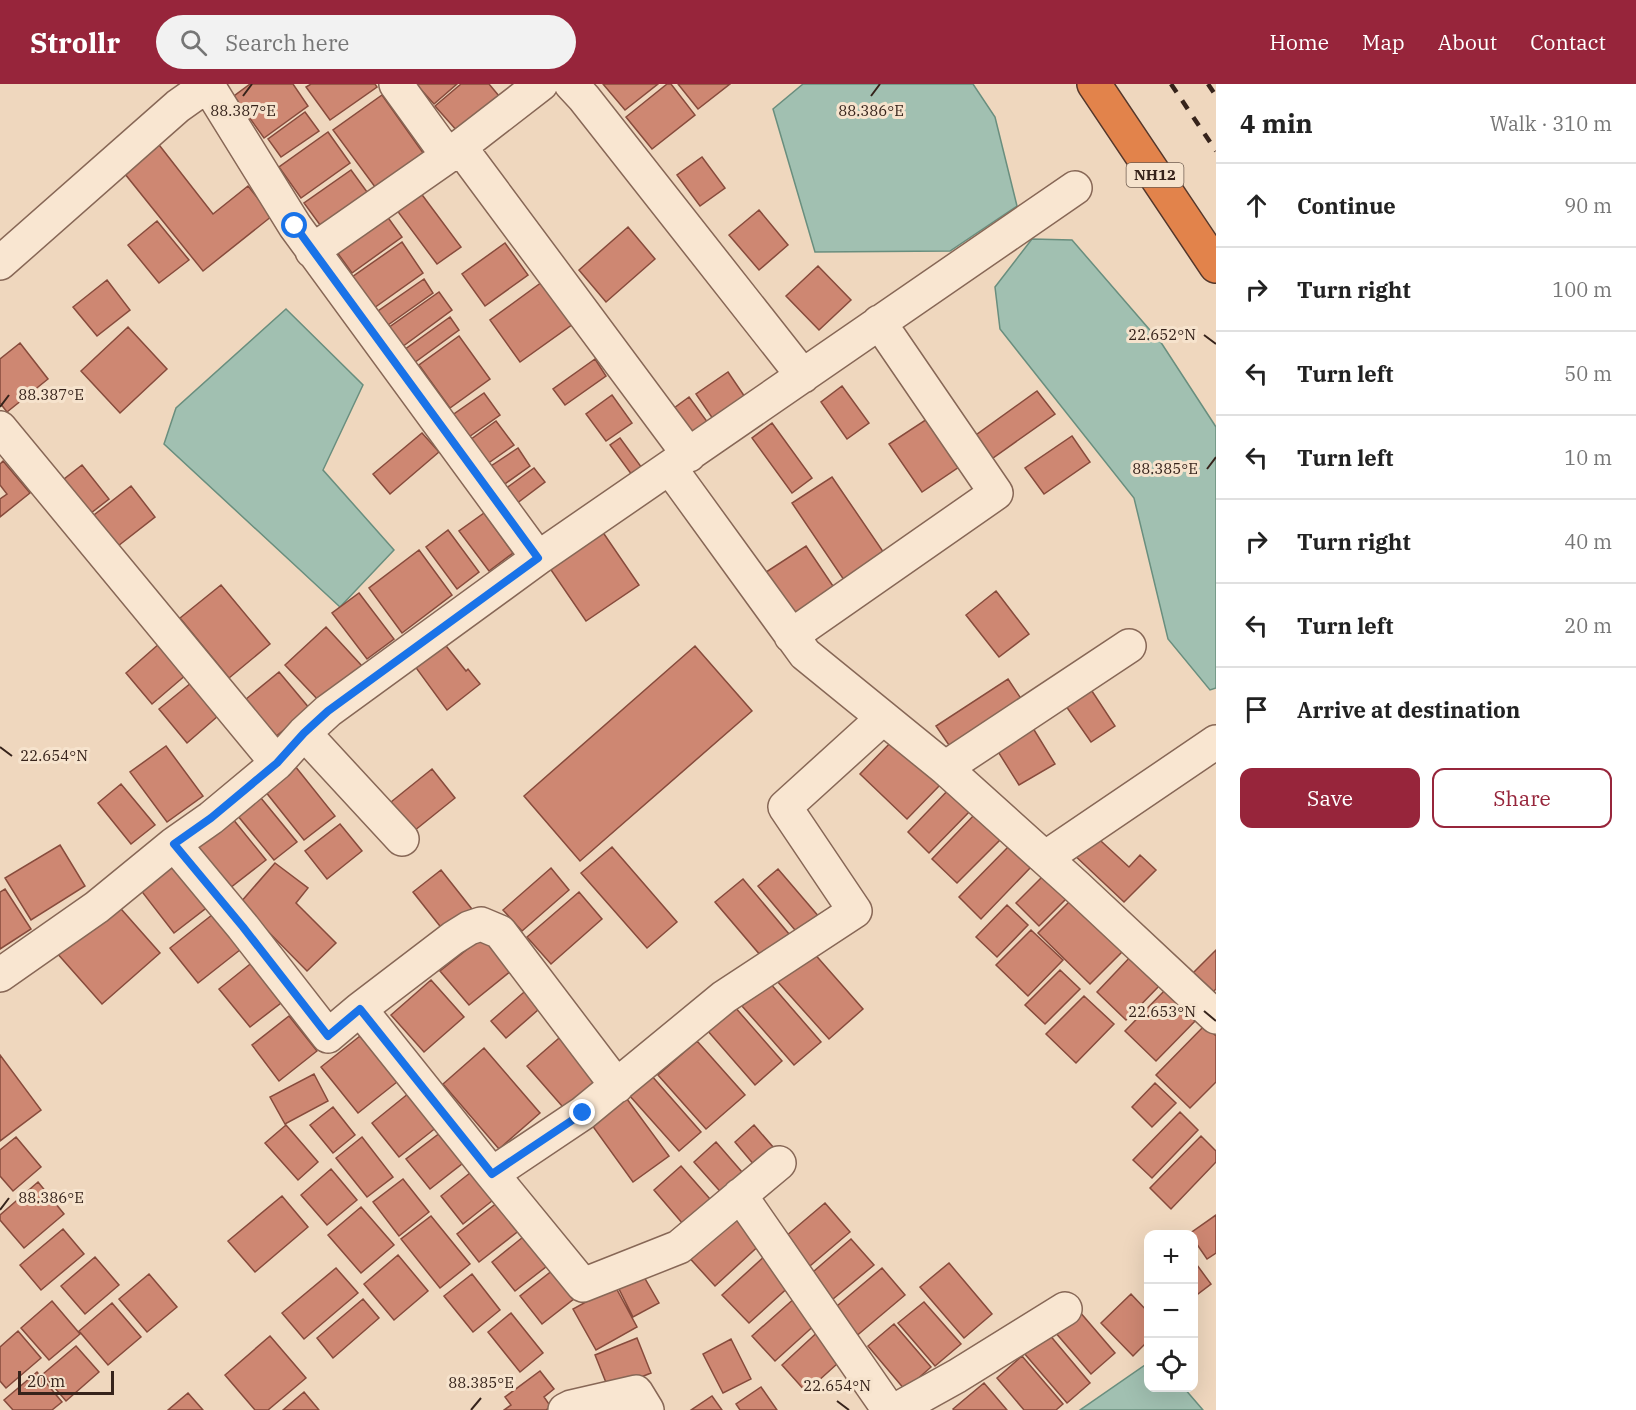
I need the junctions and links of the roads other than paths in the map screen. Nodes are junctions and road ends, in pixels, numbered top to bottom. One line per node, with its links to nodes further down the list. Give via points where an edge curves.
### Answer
1 (208, 84): 8 (street); 9 (street)
2 (396, 84): 6 (street)
3 (541, 84): 6 (street)
4 (571, 84): 12 (street)
5 (1094, 84): 10 (highway, NH12)
6 (454, 151): 8 (street); 14 (street)
7 (1075, 188): 11 (street)
8 (312, 251): 15 (street)
9 (0, 263)
10 (1216, 267)
11 (879, 322): 12 (street); 16 (street, via 996,493)
12 (802, 376): 14 (street)
13 (0, 428): 21 (street)
14 (680, 461): 15 (street); 16 (street)
15 (538, 558): 19 (street, via 328,711)
16 (790, 636): 18 (street, via 805,654)
17 (1129, 646): 22 (street)
18 (883, 718): 22 (street); 29 (street, via 785,807 855,911 724,997)
19 (304, 733): 21 (street); 23 (street)
20 (1216, 742): 25 (street)
21 (277, 763): 24 (street)
22 (945, 768): 25 (street)
23 (402, 839)
24 (174, 844): 26 (street, via 97,907); 27 (street, via 328,1036)
25 (1045, 858): 28 (street)
26 (0, 975)
27 (360, 1009): 29 (street, via 453,938 482,924 500,932); 31 (street)
28 (1216, 1017)
29 (617, 1086): 31 (street)
30 (779, 1163): 32 (street)
31 (492, 1174): 32 (street, via 583,1285 679,1247)
32 (740, 1195): 36 (street)
33 (1065, 1309): 37 (street)
34 (566, 1410): 35 (street, via 636,1392)
35 (648, 1410)
36 (890, 1410)
37 (896, 1410)

